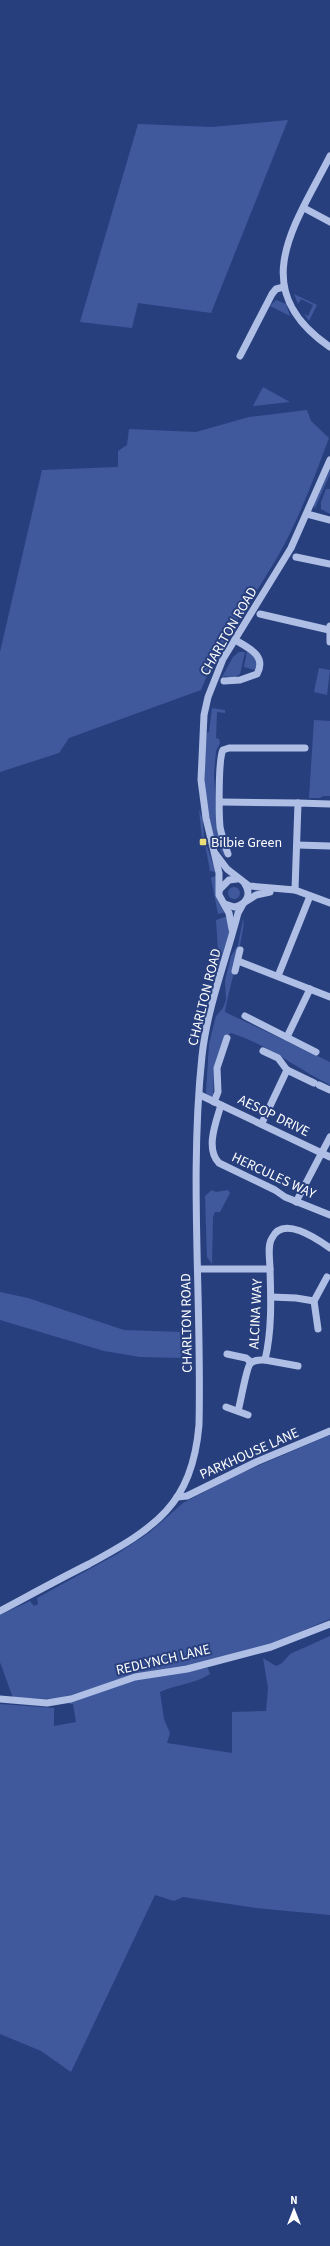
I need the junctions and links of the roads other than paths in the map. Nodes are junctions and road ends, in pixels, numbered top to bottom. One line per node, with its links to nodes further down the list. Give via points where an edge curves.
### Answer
1 (330, 156): 2 (street)
2 (304, 208): 3 (street); 4 (street, via 290,233 285,252 282,272)
3 (330, 222)
4 (284, 287): 5 (street, via 290,305 300,321); 6 (street, via 276,289 272,294)
5 (330, 347)
6 (240, 356)
7 (330, 460): 8 (street, CHARLTON ROAD)
8 (307, 514): 9 (street); 14 (street, CHARLTON ROAD, via 278,571)
9 (330, 520)
10 (296, 557): 11 (street)
11 (330, 564)
12 (260, 614): 13 (street)
13 (330, 628): 15 (street)
14 (235, 640): 16 (street, via 259,657 260,669 257,674 240,680); 23 (street, CHARLTON ROAD, via 214,678 204,715 201,780)
15 (330, 642)
16 (224, 681)
17 (305, 748): 18 (street, via 226,748 220,754)
18 (221, 802): 19 (street); 24 (street, via 220,825)
19 (298, 804): 20 (street); 21 (street)
20 (330, 804)
21 (297, 846): 22 (street); 28 (street)
22 (330, 846)
23 (214, 851): 25 (street, CHARLTON ROAD, via 222,864); 26 (street, CHARLTON ROAD)
24 (228, 854)
25 (241, 881): 26 (street, via 232,879 224,882); 27 (street, via 256,888); 30 (street, CHARLTON ROAD, via 248,890)
26 (220, 890): 32 (street, CHARLTON ROAD, via 221,900)
27 (278, 890): 28 (street); 30 (street, via 256,895)
28 (295, 890): 29 (street)
29 (310, 896): 31 (street); 37 (street)
30 (244, 903): 32 (street, via 234,907); 33 (street, CHARLTON ROAD, via 238,913)
31 (330, 903)
32 (225, 904): 33 (street, CHARLTON ROAD)
33 (233, 935): 47 (street, CHARLTON ROAD, via 210,1016 202,1055)
34 (240, 950): 35 (street)
35 (238, 961): 36 (street); 37 (street)
36 (235, 971)
37 (278, 976): 38 (street)
38 (310, 989): 39 (street); 41 (street)
39 (330, 997)
40 (245, 1016): 41 (street)
41 (288, 1037): 44 (street)
42 (227, 1038): 48 (street, via 217,1068)
43 (264, 1051): 45 (street, via 278,1058)
44 (316, 1052)
45 (287, 1070): 46 (street); 49 (street)
46 (330, 1090)
47 (200, 1095): 48 (street, AESOP DRIVE); 56 (street, CHARLTON ROAD, via 197,1174)
48 (217, 1103): 49 (street, AESOP DRIVE); 53 (street, HERCULES WAY, via 212,1149 219,1164)
49 (262, 1123): 51 (street, AESOP DRIVE)
50 (330, 1136): 51 (street)
51 (322, 1153): 52 (street, AESOP DRIVE); 53 (street)
52 (330, 1157)
53 (296, 1202): 54 (street, HERCULES WAY)
54 (330, 1215)
55 (330, 1248): 57 (street, ALCINA WAY, via 291,1228 278,1230 271,1238)
56 (198, 1269): 57 (street); 70 (street, CHARLTON ROAD, via 198,1439 192,1467)
57 (270, 1269): 59 (street, ALCINA WAY)
58 (327, 1277): 60 (street)
59 (270, 1297): 60 (street); 63 (street, ALCINA WAY, via 270,1335)
60 (314, 1301): 61 (street)
61 (318, 1329)
62 (227, 1354): 64 (street, via 246,1358)
63 (265, 1360): 64 (street, ALCINA WAY); 65 (street, ALCINA WAY)
64 (251, 1362): 67 (street, ALCINA WAY)
65 (298, 1366)
66 (226, 1407): 67 (street)
67 (238, 1411): 68 (street)
68 (248, 1415)
69 (330, 1431): 70 (street, PARKHOUSE LANE, via 256,1462 187,1496)
70 (177, 1497): 71 (street, CHARLTON ROAD, via 153,1524 129,1542)
71 (0, 1611)
72 (330, 1624): 73 (street, REDLYNCH LANE, via 271,1647 188,1669 135,1677 71,1699 42,1703)
73 (0, 1699)

